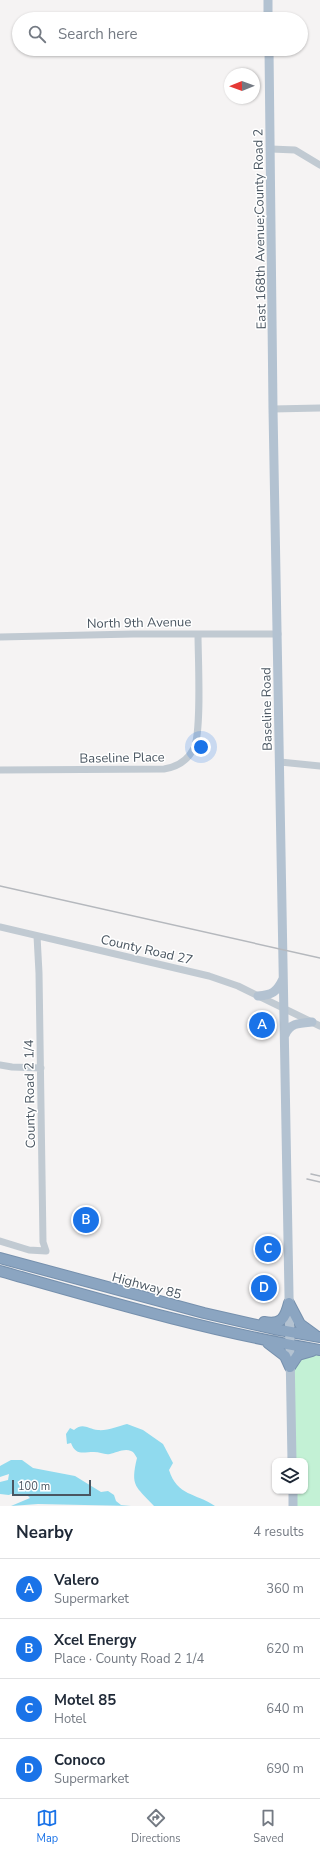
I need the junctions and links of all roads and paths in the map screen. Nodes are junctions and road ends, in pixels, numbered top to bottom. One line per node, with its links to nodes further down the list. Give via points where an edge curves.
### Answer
1 (268, 0): 2 (main road)
2 (268, 12)
3 (269, 56): 4 (main road, East 168th Avenue;County Road 2)
4 (271, 149): 5 (street, via 295,150); 7 (main road, East 168th Avenue;County Road 2)
5 (320, 165)
6 (320, 408): 7 (street)
7 (274, 409): 9 (main road, Baseline Road)
8 (198, 634): 9 (street, North 9th Avenue); 10 (street, North 9th Avenue); 13 (street, Baseline Place, via 197,740 189,756 179,764 164,769)
9 (278, 634): 11 (main road, Baseline Road)
10 (0, 637)
11 (280, 762): 12 (street); 16 (main road, Baseline Road)
12 (320, 766)
13 (0, 770)
14 (0, 927): 15 (street, County Road 27)
15 (37, 936): 17 (street, County Road 27, via 218,978); 22 (street, County Road 2 1/4)
16 (284, 978): 17 (main road, via 276,991 270,995); 18 (main road, Baseline Road)
17 (258, 996): 18 (street, County Road 27)
18 (284, 1008): 19 (street, County Road 27); 20 (main road)
19 (316, 1024): 20 (main road, via 298,1023 288,1028)
20 (285, 1037): 26 (main road)
21 (0, 1065): 22 (street)
22 (41, 1068): 23 (street, County Road 2 1/4, via 43,1242 46,1251 29,1250)
23 (0, 1241)
24 (0, 1258): 27 (highway, Highway 85)
25 (0, 1271): 30 (highway, Highway 85, via 177,1320)
26 (289, 1303): 27 (highway, via 284,1316 276,1324); 28 (main road); 29 (highway, via 300,1324)
27 (244, 1322): 28 (highway, Highway 85)
28 (289, 1332): 29 (highway, Highway 85); 31 (main road)
29 (319, 1337)
30 (265, 1340): 31 (highway, Highway 85); 33 (highway, via 282,1352)
31 (290, 1345): 32 (highway, Highway 85); 33 (main road)
32 (320, 1351): 33 (highway, via 301,1353)
33 (290, 1367): 34 (main road)
34 (292, 1458)
35 (293, 1494): 36 (main road)
36 (293, 1506)

